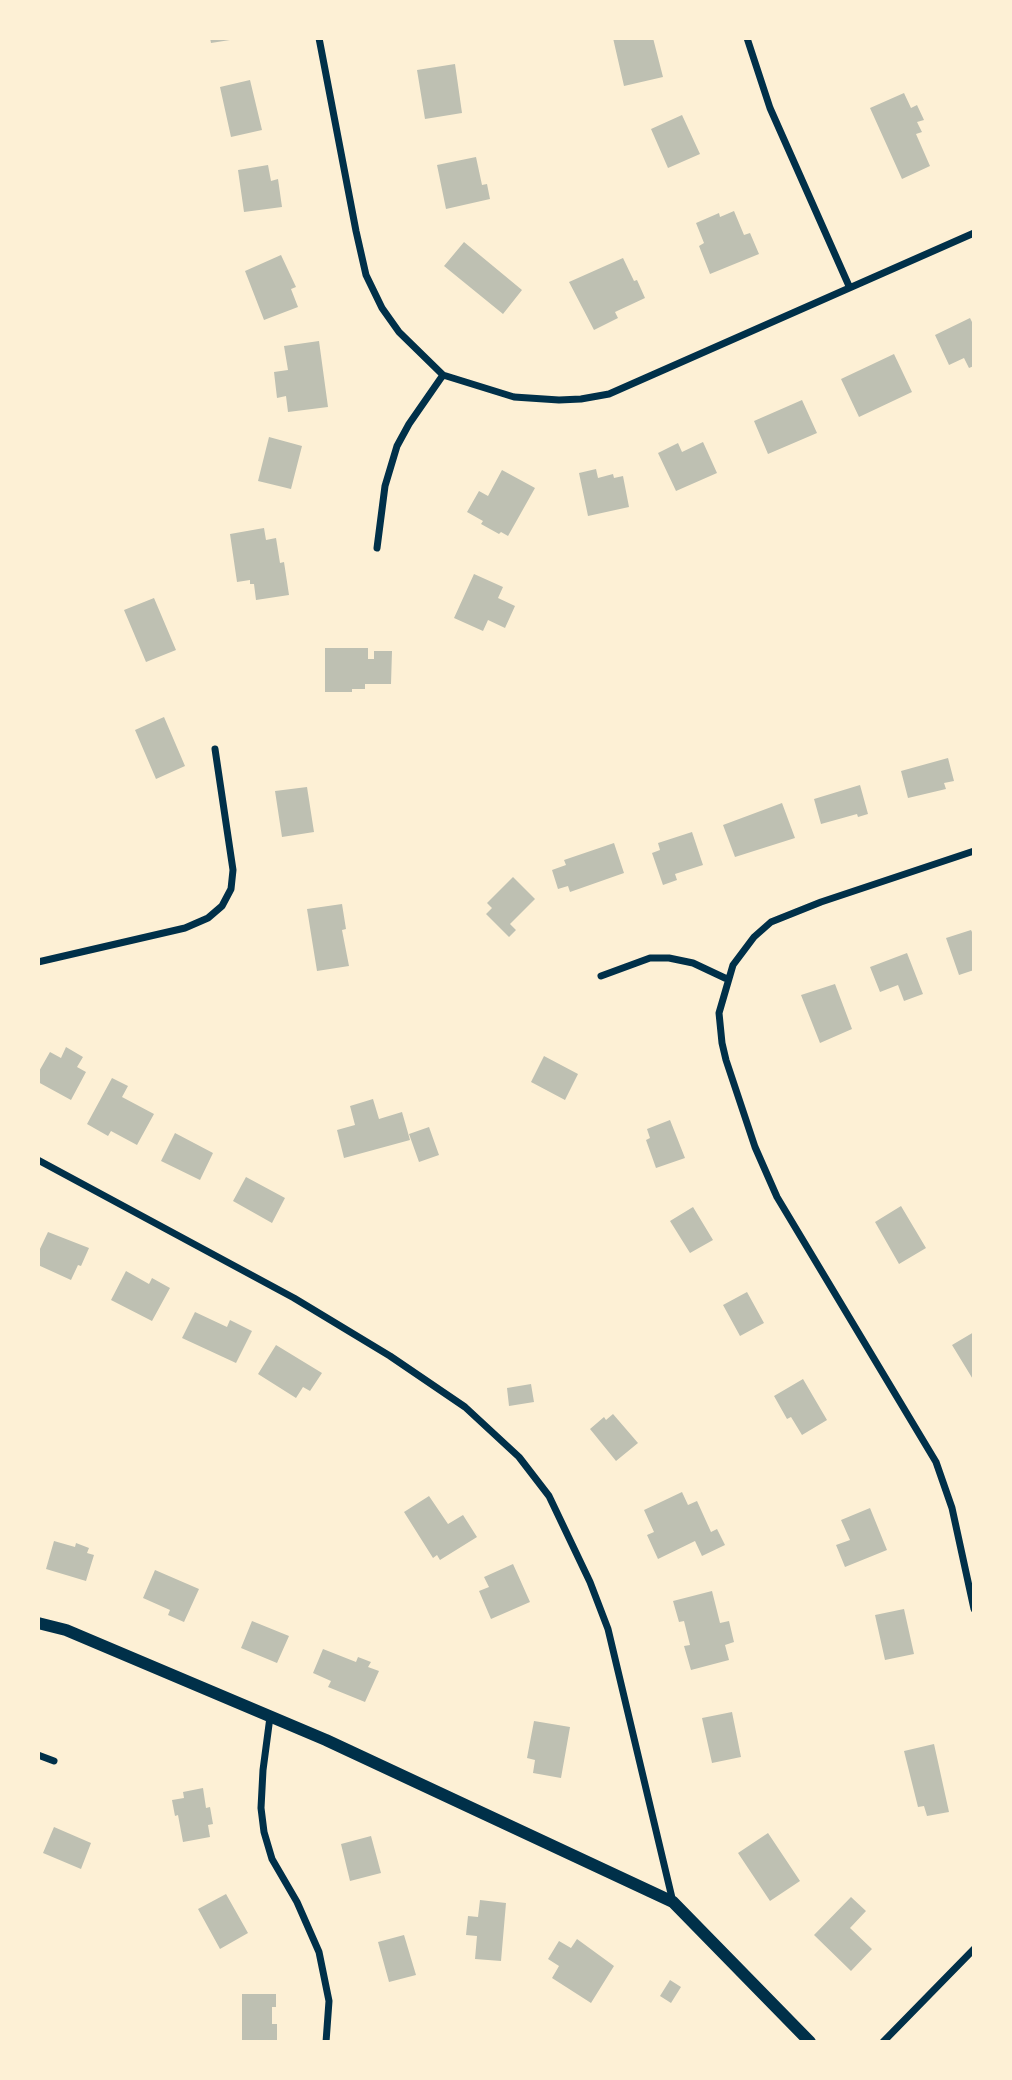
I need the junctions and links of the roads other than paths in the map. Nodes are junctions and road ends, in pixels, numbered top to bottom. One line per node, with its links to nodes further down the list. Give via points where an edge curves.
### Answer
1 (319, 38): 5 (street, via 366,275 399,332)
2 (747, 38): 4 (street, via 770,108)
3 (974, 233): 4 (street)
4 (849, 286): 5 (street, via 608,394 559,400 514,397)
5 (443, 375): 6 (street, via 397,446 381,503)
6 (377, 548)
7 (215, 749): 9 (street, via 233,870 231,889 222,906 185,929)
8 (974, 851): 11 (street, via 771,922 741,953)
9 (38, 961)
10 (601, 976): 11 (street, via 650,958 669,958)
11 (727, 979): 13 (street, via 719,1013 722,1043 755,1147 777,1198 936,1462 952,1508)
12 (38, 1160): 18 (street, via 294,1298 390,1356 465,1407 519,1457 549,1496 608,1629)
13 (974, 1609)
14 (38, 1623): 15 (street, via 66,1630)
15 (270, 1717): 18 (street); 20 (street, via 262,1770 264,1832 272,1858 319,1952 329,2001)
16 (38, 1755): 17 (street)
17 (54, 1760)
18 (673, 1902): 21 (street)
19 (974, 1949): 22 (street)
20 (326, 2042)
21 (810, 2042)
22 (883, 2042)

